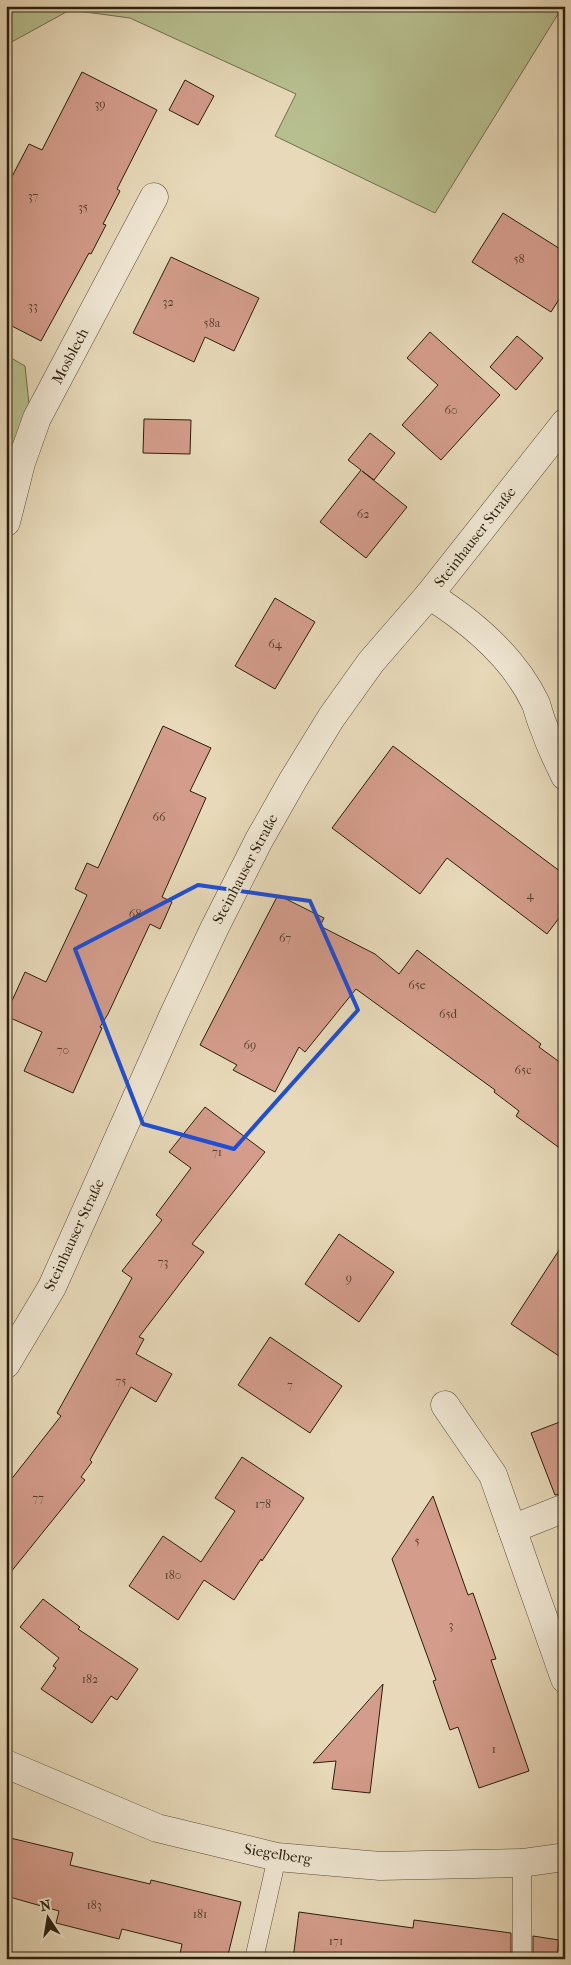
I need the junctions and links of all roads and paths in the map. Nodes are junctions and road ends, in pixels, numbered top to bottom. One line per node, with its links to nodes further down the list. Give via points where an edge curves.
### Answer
1 (154, 197): 3 (street, Mosblech, via 37,418)
2 (565, 423): 4 (street, Steinhauser Straße)
3 (6, 522)
4 (429, 595): 5 (street, via 460,614 494,645 522,680 536,704); 6 (street, Steinhauser Straße, via 371,662 331,718 259,840 214,927 52,1287)
5 (565, 776)
6 (6, 1364)
7 (445, 1405): 9 (street, via 493,1475)
8 (565, 1508): 9 (street)
9 (512, 1529): 10 (street)
10 (565, 1679)
11 (6, 1764): 12 (street, Siegelberg, via 157,1828)
12 (277, 1857): 14 (street, Siegelberg, via 380,1866); 15 (lane)
13 (565, 1857): 14 (street, Siegelberg)
14 (522, 1863): 16 (lane)
15 (254, 1959)
16 (522, 1959)

